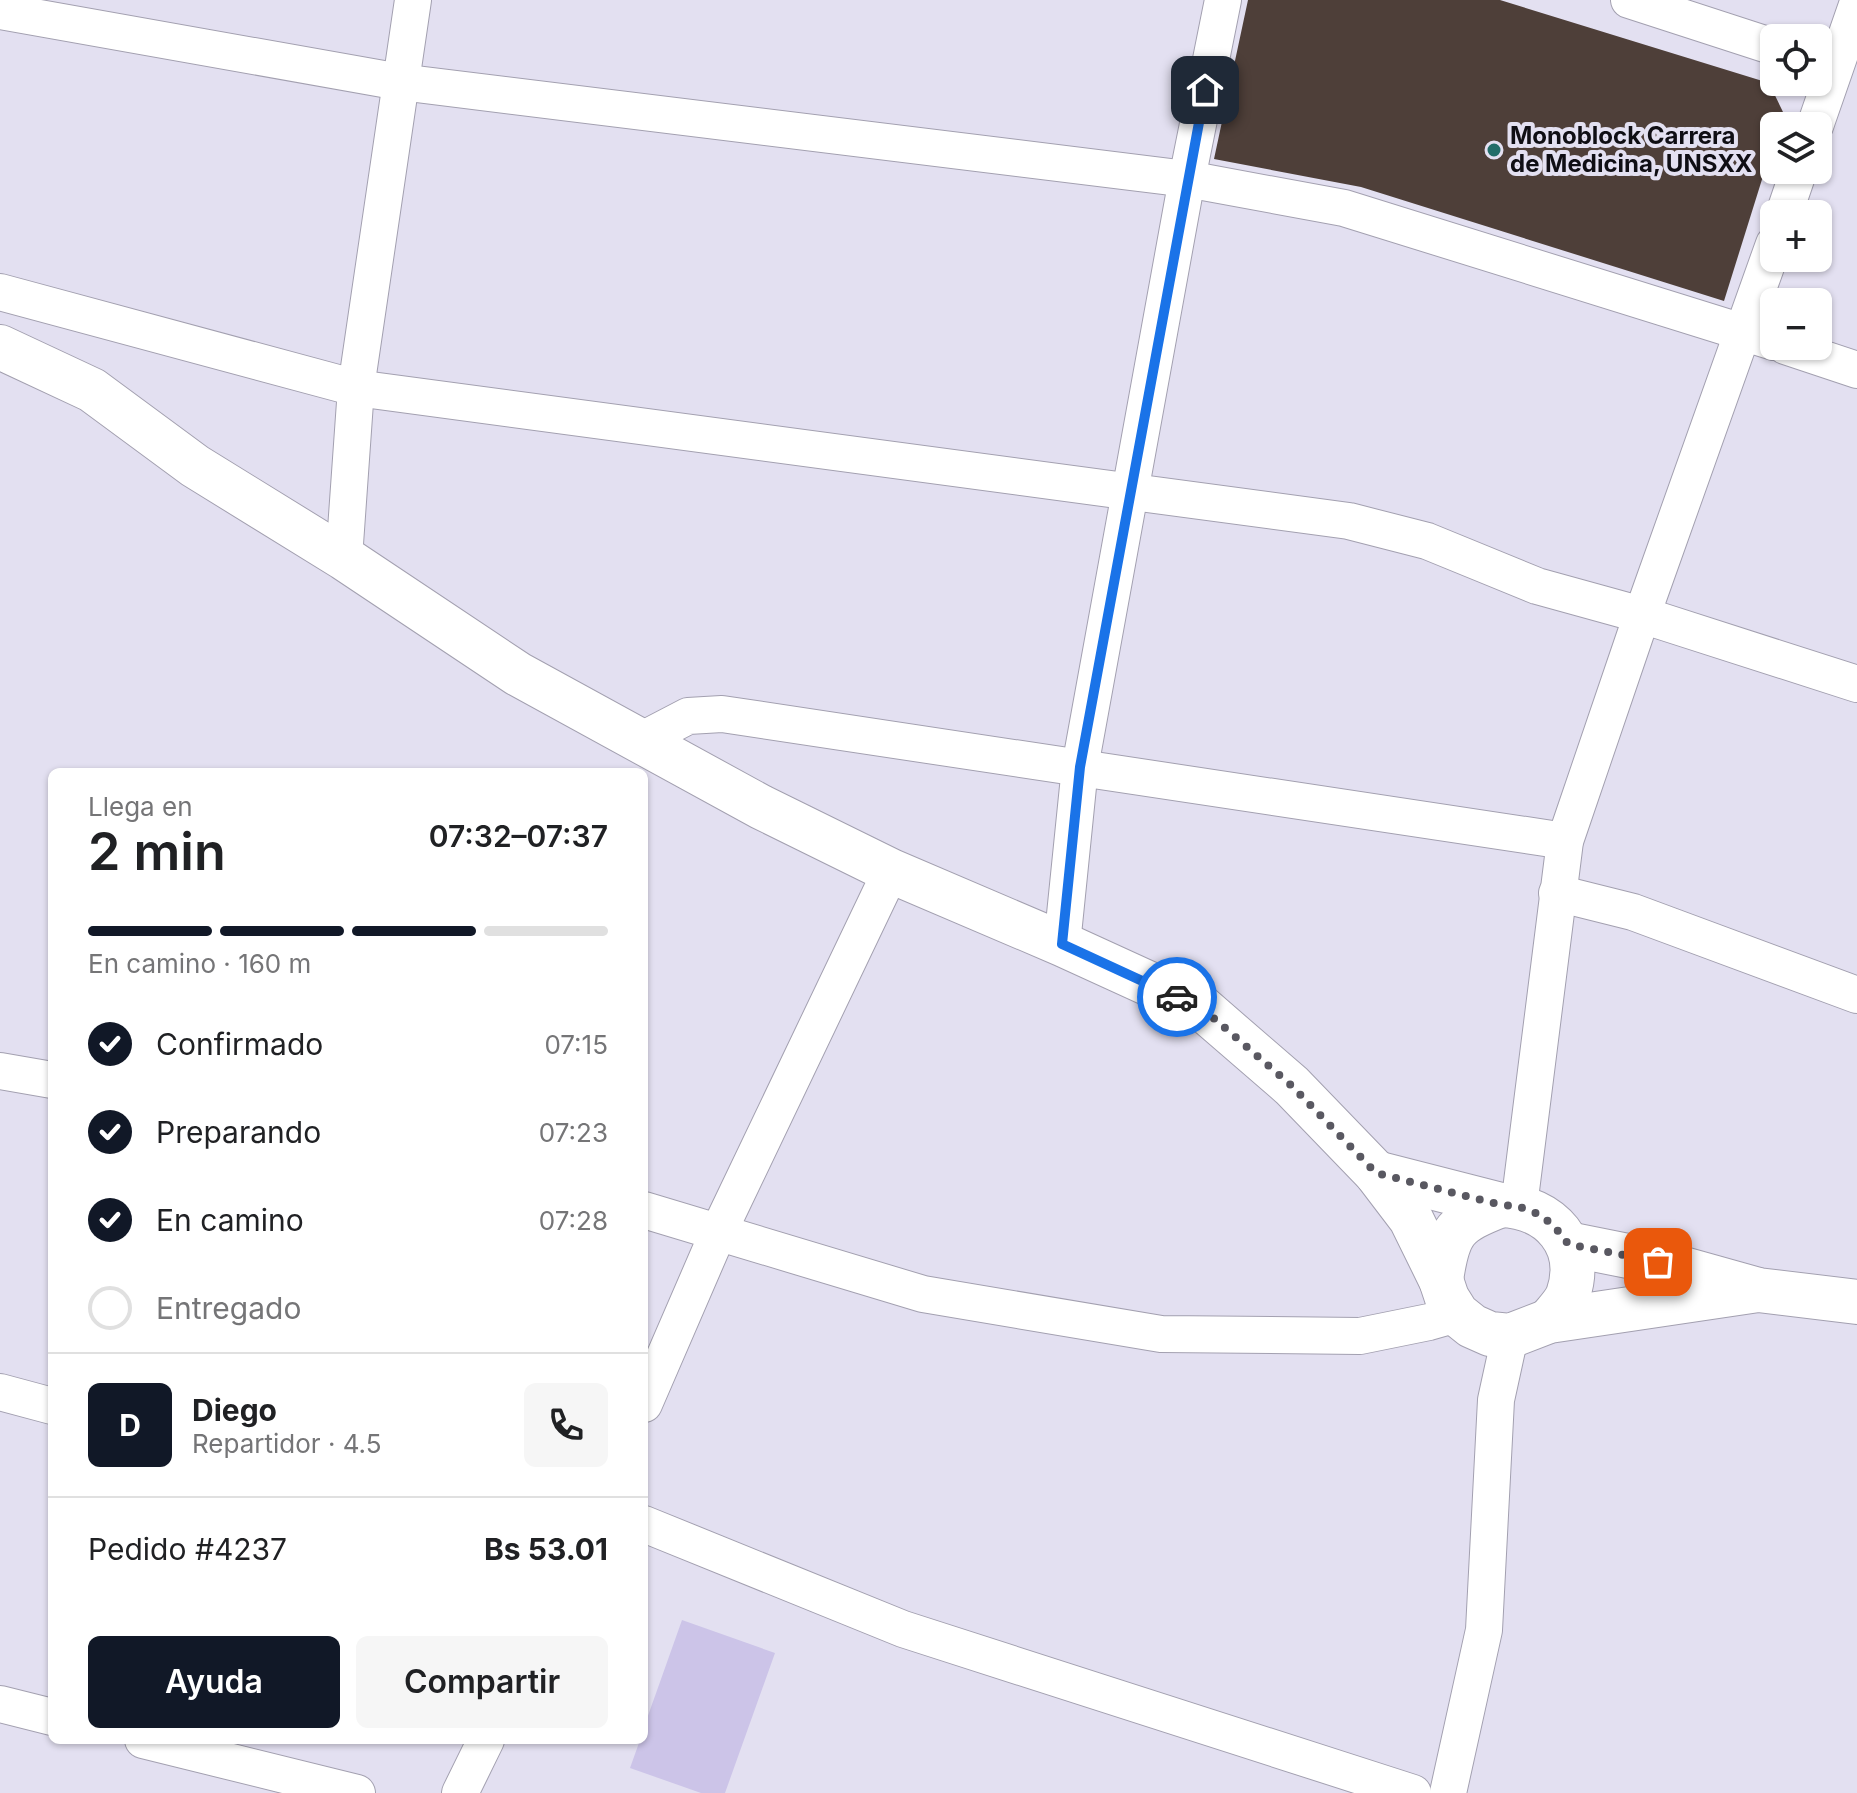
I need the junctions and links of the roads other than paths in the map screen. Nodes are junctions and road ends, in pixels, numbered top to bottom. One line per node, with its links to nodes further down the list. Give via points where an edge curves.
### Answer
1 (413, 0): 8 (street)
2 (1223, 0): 10 (street)
3 (1629, 0): 6 (street)
4 (1857, 5): 7 (street)
5 (0, 11): 8 (street)
6 (1760, 42)
7 (1837, 67): 9 (street)
8 (400, 82): 10 (street); 17 (street)
9 (1820, 112)
10 (1187, 179): 13 (street, via 1344,208); 18 (street)
11 (1769, 272): 13 (street)
12 (0, 292): 17 (street)
13 (1759, 337): 20 (street)
14 (0, 347): 19 (street, via 92,390 195,466)
15 (1827, 360): 16 (street)
16 (1857, 370)
17 (356, 388): 18 (street); 19 (street)
18 (1132, 491): 20 (street, via 1349,521 1427,541 1537,586); 23 (street)
19 (344, 558): 22 (street, via 518,674)
20 (1642, 615): 21 (street); 24 (street)
21 (1857, 684)
22 (640, 741): 23 (street, via 688,716 722,714); 25 (street)
23 (1080, 767): 24 (street); 27 (street)
24 (1565, 841): 26 (street)
25 (891, 871): 27 (street); 34 (street)
26 (1557, 893): 28 (street, via 1633,912); 32 (street)
27 (1062, 944): 31 (street, via 1202,1008 1292,1086)
28 (1857, 995)
29 (0, 1071): 30 (street)
30 (48, 1079)
31 (1376, 1173): 32 (street); 37 (street, via 1411,1219)
32 (1510, 1206): 35 (street, via 1539,1213); 37 (street, via 1468,1218 1446,1245)
33 (648, 1211): 34 (street)
34 (718, 1233): 37 (street, via 923,1294 1161,1334 1360,1336); 41 (street)
35 (1568, 1244): 36 (street); 39 (street, via 1573,1272 1567,1299)
36 (1758, 1290): 38 (street); 39 (street)
37 (1449, 1297): 39 (street, via 1472,1326 1490,1334)
38 (1857, 1302)
39 (1530, 1329): 51 (street, via 1496,1400 1484,1630)
40 (0, 1392): 42 (street)
41 (648, 1395)
42 (48, 1405)
43 (648, 1526): 50 (street, via 903,1629)
44 (0, 1704): 45 (street)
45 (48, 1716)
46 (159, 1744): 48 (street)
47 (484, 1744): 49 (street)
48 (357, 1793)
49 (460, 1793)
50 (1413, 1793)
51 (1448, 1793)

